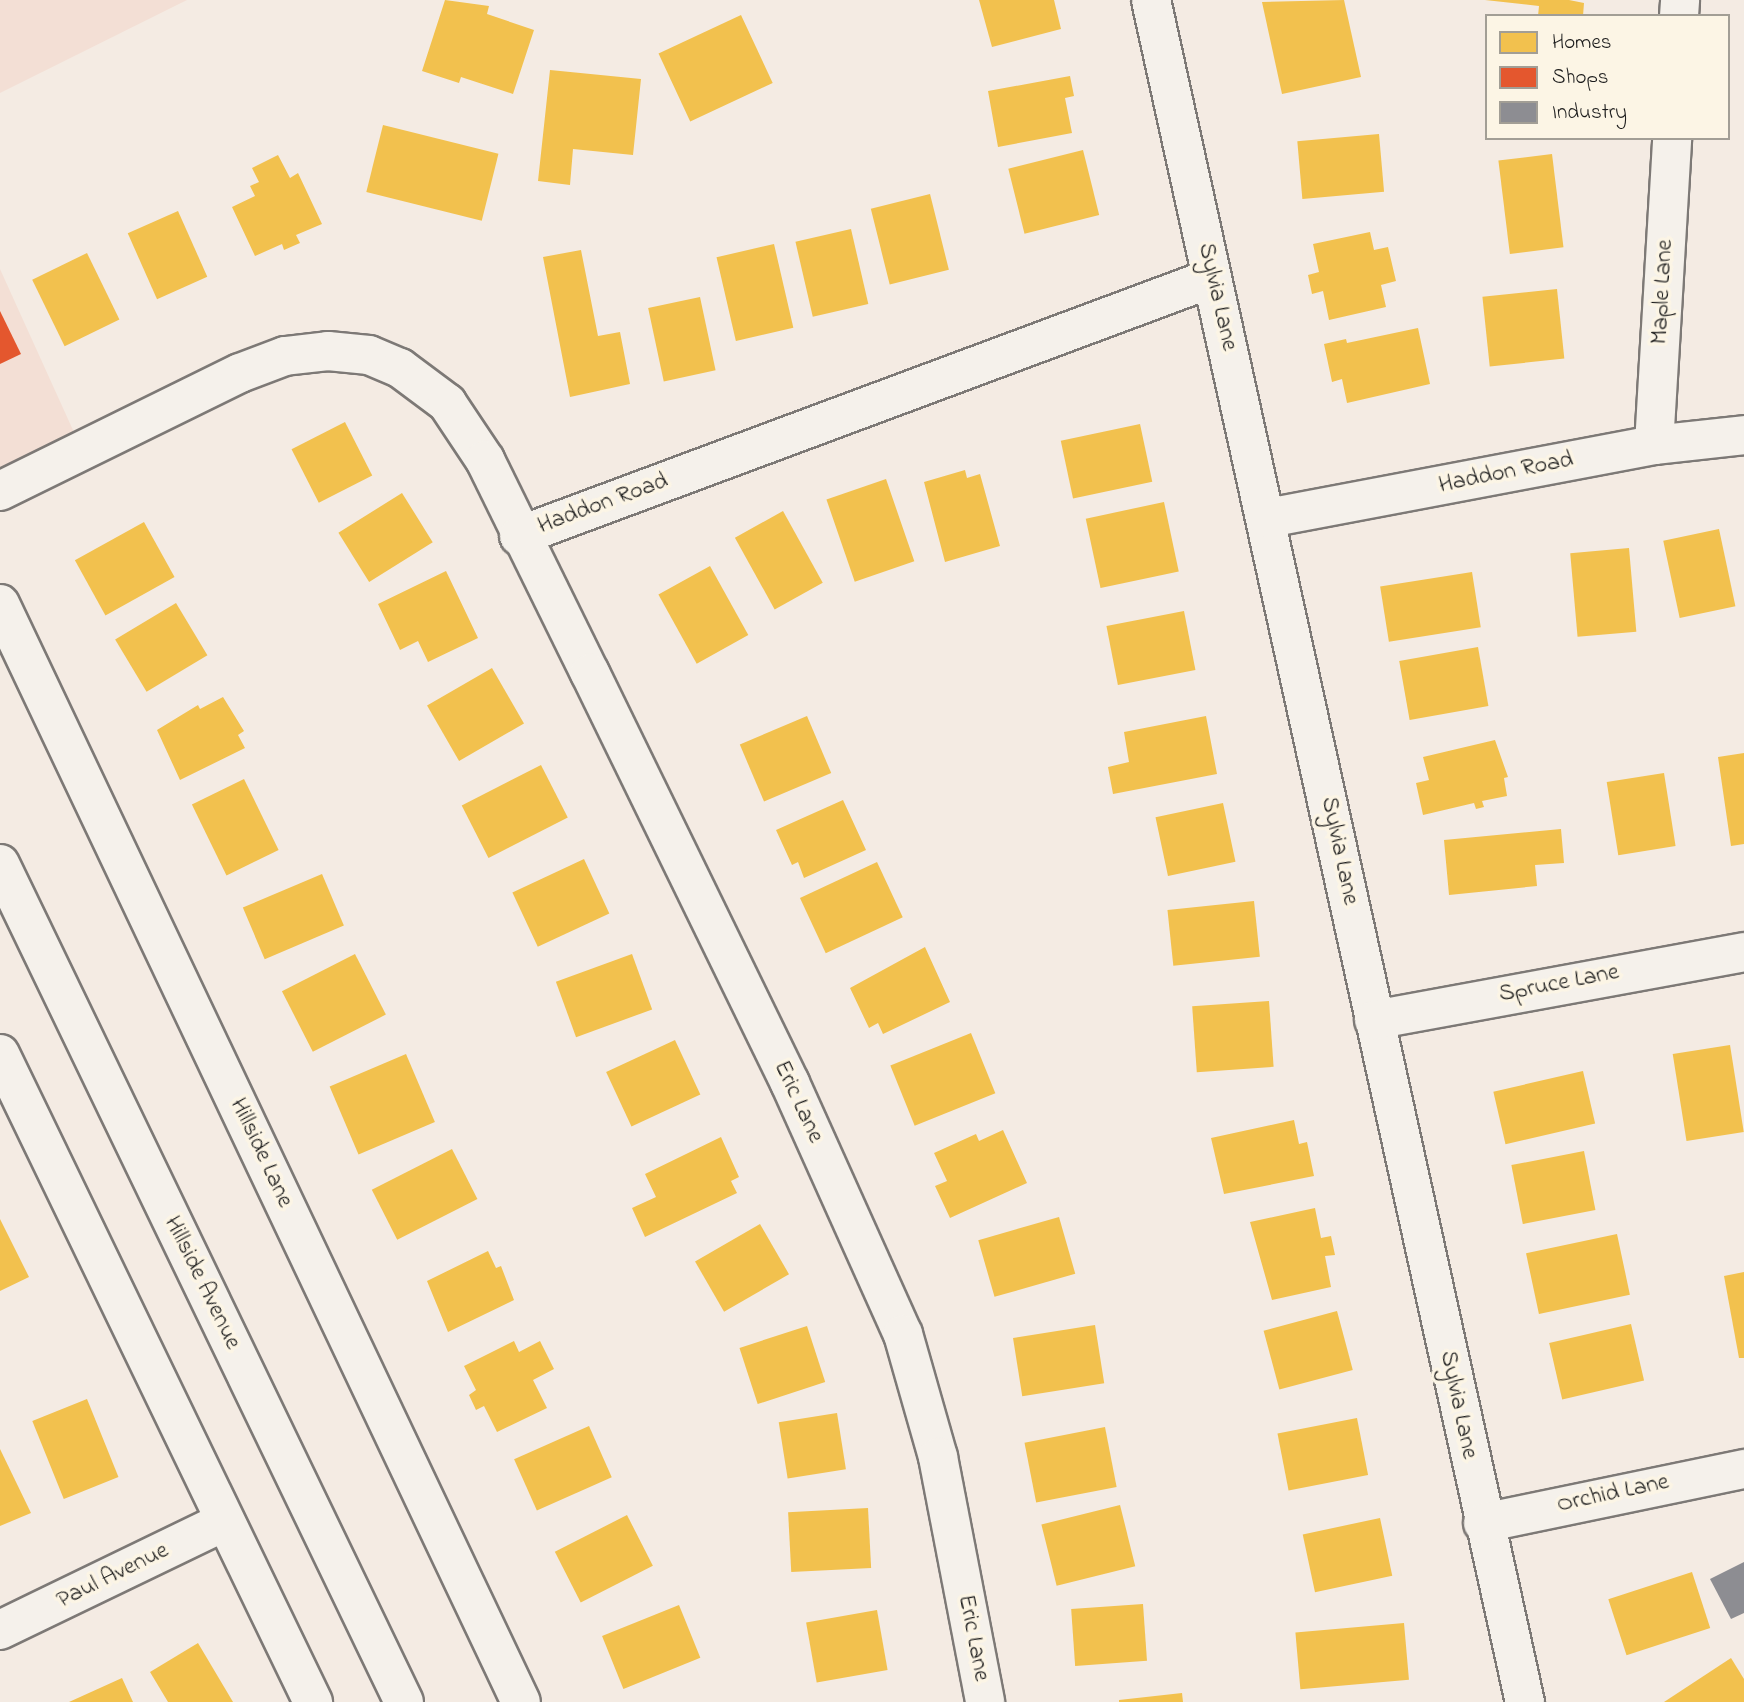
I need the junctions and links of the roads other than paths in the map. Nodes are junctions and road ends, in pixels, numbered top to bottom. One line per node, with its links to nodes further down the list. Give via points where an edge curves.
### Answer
1 (1152, 0): 3 (street, Sylvia Lane)
2 (1672, 140): 5 (street, Maple Lane)
3 (1212, 278): 7 (street, Sylvia Lane); 8 (street, Haddon Road)
4 (1744, 435): 5 (street, Haddon Road)
5 (1654, 445): 7 (street, Haddon Road)
6 (0, 491): 8 (street, Haddon Road, via 240,373 285,356 328,351 369,355 400,368 447,403 485,460)
7 (1268, 518): 12 (street, Sylvia Lane)
8 (519, 536): 21 (street, Eric Lane, via 790,1083 903,1334 938,1457)
9 (0, 604): 20 (street, Hillside Lane)
10 (0, 864): 19 (street, Hillside Avenue)
11 (1744, 952): 12 (street, Spruce Lane)
12 (1374, 1020): 16 (street, Sylvia Lane)
13 (0, 1054): 15 (street)
14 (1744, 1469): 16 (street, Orchid Lane)
15 (225, 1521): 17 (street, Paul Avenue); 18 (street)
16 (1483, 1523): 22 (street, Sylvia Lane)
17 (0, 1630)
18 (313, 1702)
19 (404, 1702)
20 (521, 1702)
21 (985, 1702)
22 (1525, 1702)

